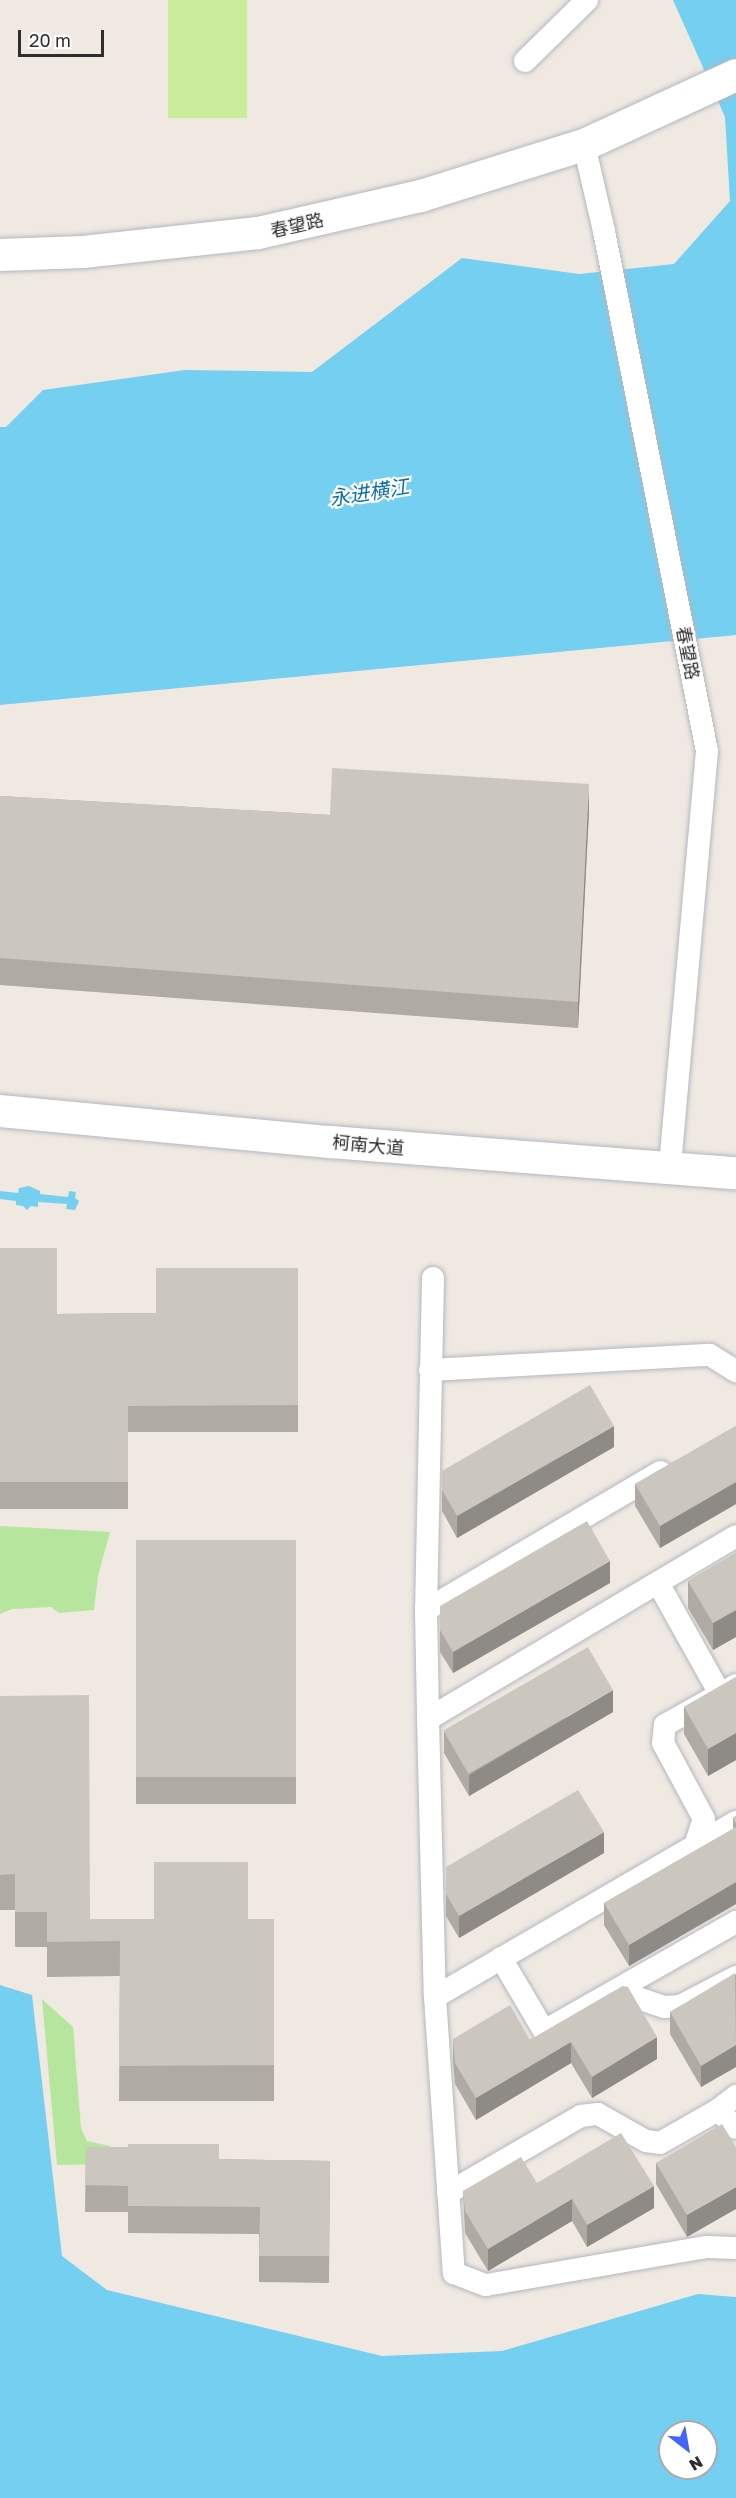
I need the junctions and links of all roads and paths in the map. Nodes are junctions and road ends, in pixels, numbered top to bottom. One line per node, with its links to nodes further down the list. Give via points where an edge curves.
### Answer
1 (587, 0): 2 (street)
2 (525, 61)
3 (736, 75): 4 (street, 春望路)
4 (584, 145): 5 (street, 春望路, via 421,196 258,233 83,252); 7 (street, 春望路, via 707,751)
5 (0, 255)
6 (0, 1111): 7 (street, 柯南大道)
7 (670, 1168): 8 (street, 柯南大道)
8 (736, 1173)
9 (433, 1278): 10 (street)
10 (430, 1370): 11 (street, via 710,1355); 15 (street)
11 (736, 1371)
12 (674, 1464): 15 (street)
13 (736, 1536): 14 (street)
14 (658, 1583): 16 (street); 17 (street)
15 (426, 1610): 17 (street)
16 (728, 1690): 19 (street, via 664,1725 663,1743 704,1819)
17 (428, 1719): 24 (street)
18 (736, 1822): 19 (street)
19 (695, 1846): 21 (street)
20 (736, 1922): 23 (street)
21 (501, 1958): 23 (street, via 544,2031); 24 (street)
22 (736, 1977): 23 (street, via 680,2006 664,2007 623,1993)
23 (611, 1994)
24 (435, 1997): 28 (street)
25 (736, 2096): 26 (street)
26 (718, 2110): 27 (street); 28 (street, via 660,2143 646,2141 598,2114 581,2116)
27 (736, 2128)
28 (448, 2193): 29 (street, via 454,2273 486,2285 707,2247)
29 (736, 2248)

